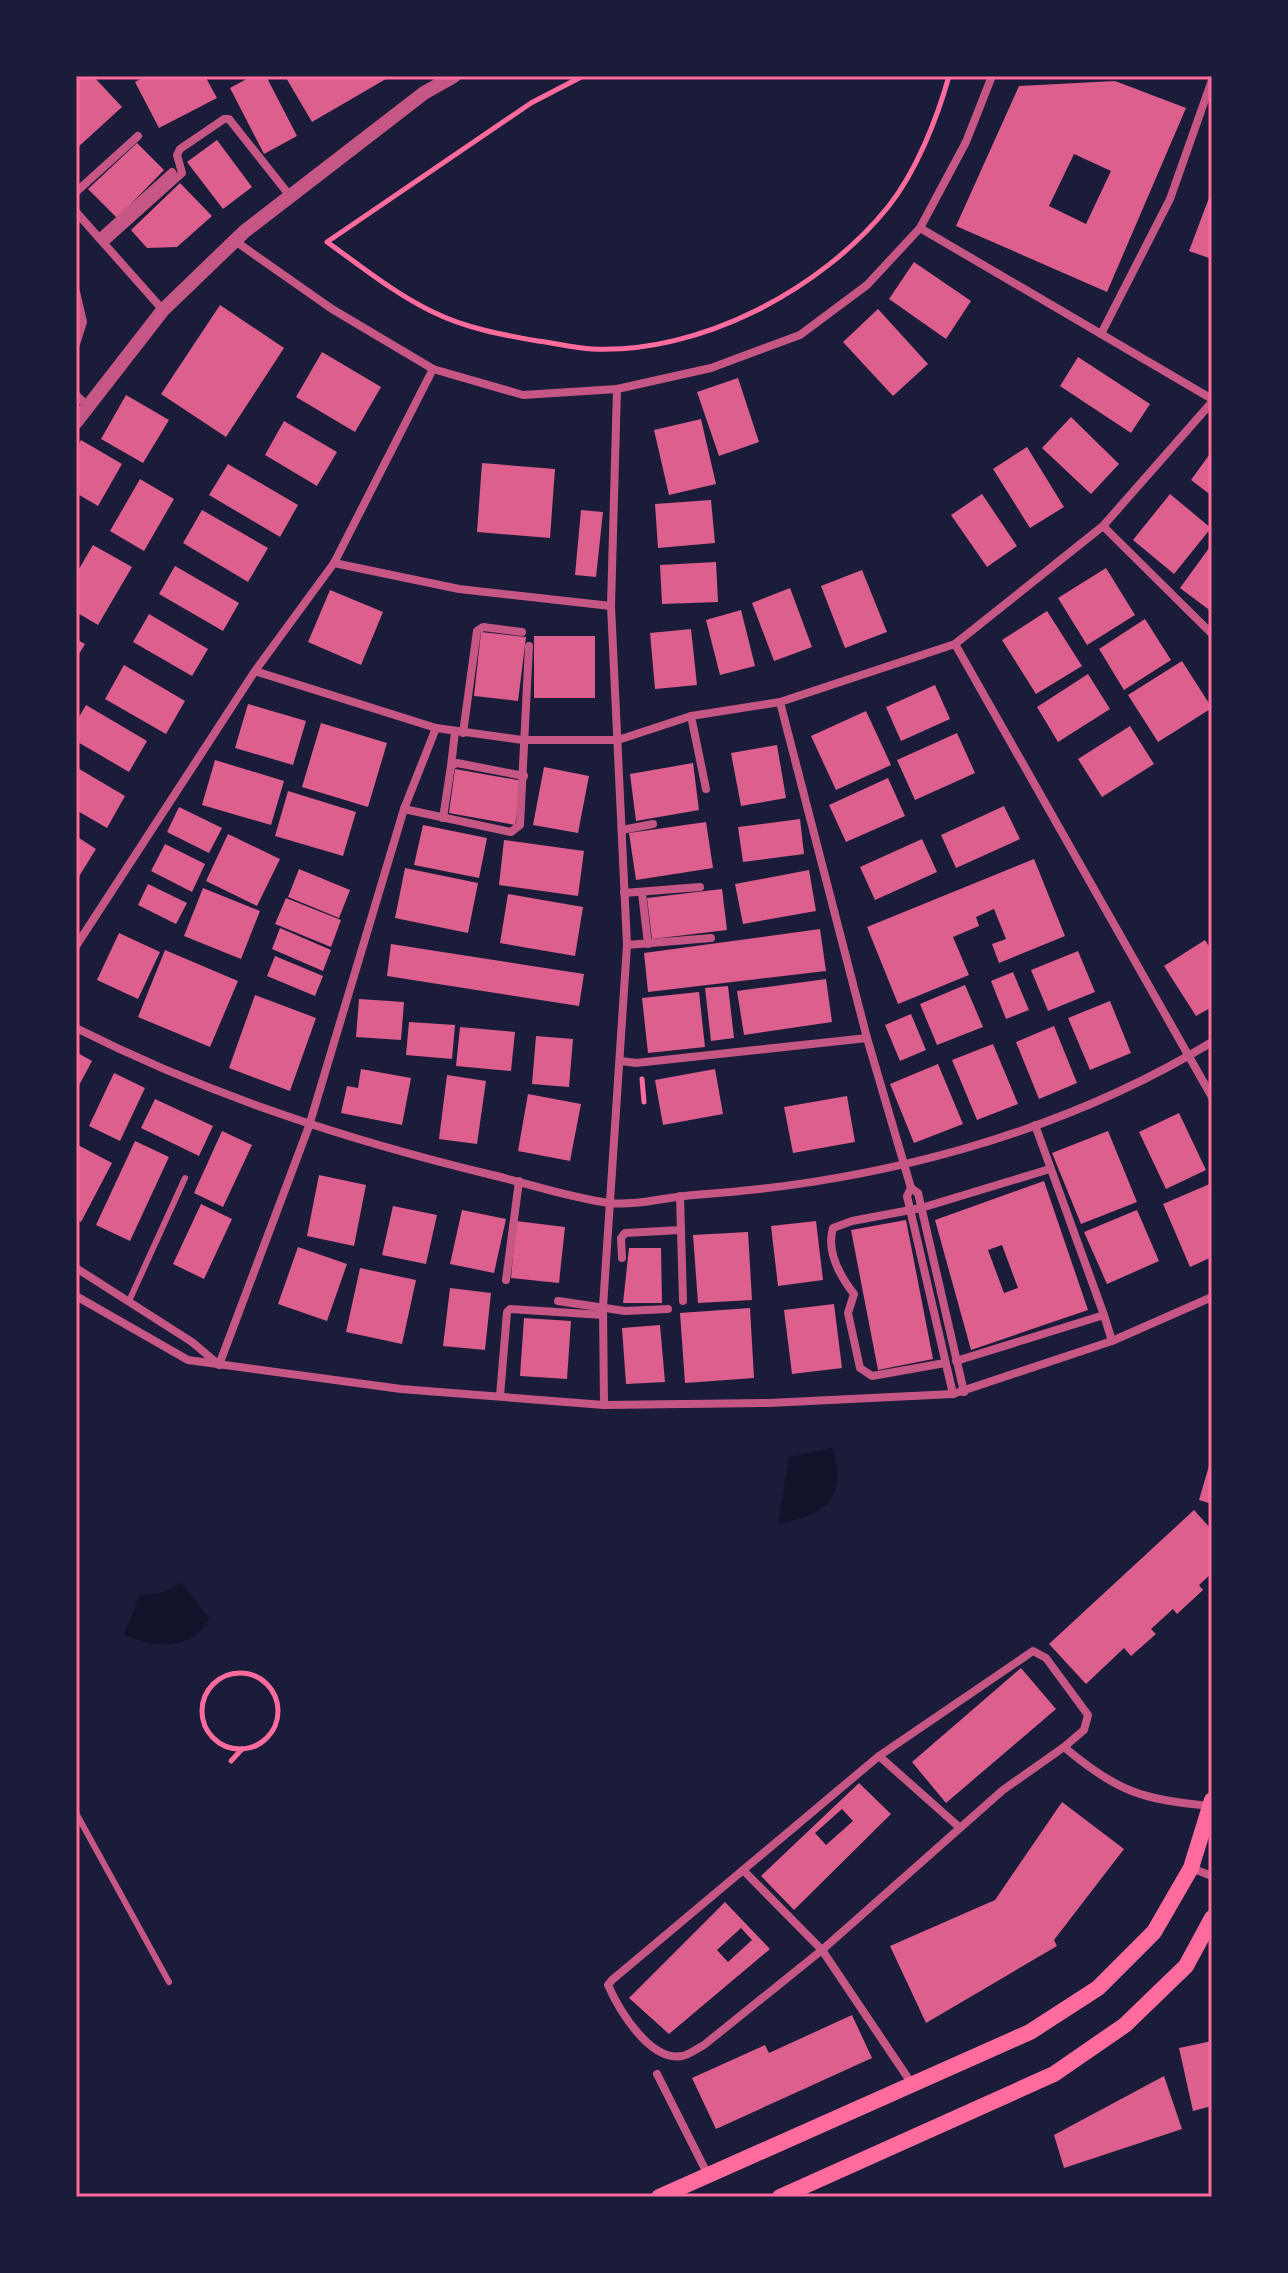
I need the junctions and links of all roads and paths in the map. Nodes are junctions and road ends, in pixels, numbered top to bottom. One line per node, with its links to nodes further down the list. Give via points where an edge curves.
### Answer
1 (454, 76): 9 (street)
2 (583, 76): 3 (path, via 531,103 327,242 433,312 479,329 593,349 654,343 706,330 782,299 859,238 889,205 909,170)
3 (949, 76)
4 (992, 76): 11 (street, via 966,142)
5 (1212, 80): 16 (street, via 1170,199)
6 (138, 136): 8 (street)
7 (172, 172): 12 (street)
8 (76, 192)
9 (290, 196): 12 (street, via 224,119 180,149 182,173); 13 (street)
10 (76, 212): 12 (street)
11 (920, 228): 16 (street); 19 (street, via 867,285 800,335 711,368)
12 (102, 241): 15 (street)
13 (235, 241): 15 (street); 18 (street, via 332,309)
14 (76, 292): 17 (street, via 83,322)
15 (163, 310): 22 (street)
16 (1101, 334): 21 (street)
17 (76, 344)
18 (433, 369): 19 (street, via 523,395); 25 (street)
19 (617, 389): 26 (street)
20 (76, 395): 22 (street)
21 (1212, 401): 24 (street)
22 (88, 406): 23 (street)
23 (76, 422)
24 (1103, 526): 28 (street); 29 (street)
25 (334, 563): 26 (street, via 459,589); 31 (street)
26 (611, 606): 37 (street)
27 (522, 632): 35 (street, via 483,627 477,631)
28 (1212, 634)
29 (955, 644): 32 (street); 55 (street)
30 (529, 646): 36 (street)
31 (255, 671): 34 (street); 51 (street)
32 (780, 702): 33 (street); 53 (street)
33 (691, 716): 37 (street); 40 (street)
34 (436, 728): 35 (street); 41 (street)
35 (459, 732): 36 (street); 38 (street)
36 (522, 740): 37 (street); 39 (street)
37 (618, 740): 44 (street)
38 (451, 766): 39 (street); 42 (street)
39 (524, 776): 42 (street, via 520,825 511,832)
40 (706, 789)
41 (404, 809): 42 (street); 59 (street)
42 (443, 818)
43 (653, 824): 44 (street)
44 (622, 830): 46 (street)
45 (700, 887): 47 (street)
46 (624, 893): 47 (street); 50 (street)
47 (642, 893): 49 (street)
48 (711, 938): 49 (street)
49 (648, 944): 50 (street)
50 (627, 945): 56 (street)
51 (76, 946)
52 (76, 1028): 59 (street, via 158,1069)
53 (867, 1038): 56 (street); 60 (street)
54 (1212, 1042): 55 (street)
55 (1189, 1056): 57 (street); 58 (street)
56 (621, 1061): 66 (street)
57 (1212, 1097)
58 (1035, 1125): 60 (street); 61 (street)
59 (309, 1126): 63 (street); 87 (street)
60 (905, 1165): 64 (street); 65 (street, via 749,1192)
61 (1050, 1169): 67 (street); 82 (street)
62 (185, 1178): 77 (lane)
63 (519, 1181): 66 (street); 74 (street)
64 (911, 1188): 67 (street, via 918,1193); 68 (street)
65 (680, 1196): 66 (street); 71 (street)
66 (611, 1203): 81 (street)
67 (921, 1208): 68 (street); 69 (street)
68 (911, 1211): 70 (street); 86 (street, via 833,1228 838,1273 854,1294 848,1313 853,1345 860,1368 872,1376)
69 (925, 1227): 70 (street); 85 (street)
70 (915, 1229): 86 (street)
71 (681, 1230): 72 (street, via 625,1233); 79 (street)
72 (622, 1258)
73 (76, 1268): 77 (street)
74 (506, 1280)
75 (76, 1296): 83 (street)
76 (1212, 1297): 84 (street)
77 (129, 1301): 83 (street); 87 (street)
78 (558, 1301): 81 (street)
79 (683, 1301)
80 (668, 1309): 81 (street)
81 (603, 1311): 90 (street, via 510,1309); 91 (street)
82 (1104, 1315): 84 (street); 85 (street)
83 (119, 1320): 87 (street, via 188,1360)
84 (1112, 1341): 88 (street)
85 (956, 1361): 88 (street)
86 (945, 1363): 89 (street)
87 (219, 1365): 90 (street)
88 (964, 1392): 89 (street)
89 (953, 1394): 91 (street)
90 (500, 1396): 91 (street)
91 (604, 1405)
92 (1064, 1747): 94 (street, via 1084,1730 1088,1715 1046,1658 1033,1651); 96 (street, via 1131,1793 1159,1802); 98 (street)
93 (242, 1749): 93 (path, via 273,1731 278,1707 268,1685 234,1673 212,1686 203,1708 209,1733); 95 (path)
94 (879, 1756): 98 (street); 100 (street)
95 (231, 1761)
96 (1211, 1803): 99 (main road)
97 (76, 1813): 104 (lane)
98 (959, 1827): 103 (street)
99 (1191, 1868): 101 (street); 106 (main road, via 1154,1932 1098,1988 1030,2032)
100 (743, 1870): 103 (street); 103 (street, via 608,1985 617,2005 655,2050 683,2056 704,2045)
101 (1212, 1876)
102 (1212, 1918): 109 (main road, via 1186,1966 1125,2025 1054,2074)
103 (822, 1950): 106 (street)
104 (169, 1982)
105 (657, 2074): 107 (street)
106 (912, 2084): 107 (main road)
107 (708, 2175): 108 (main road)
108 (659, 2197)
109 (780, 2197)

